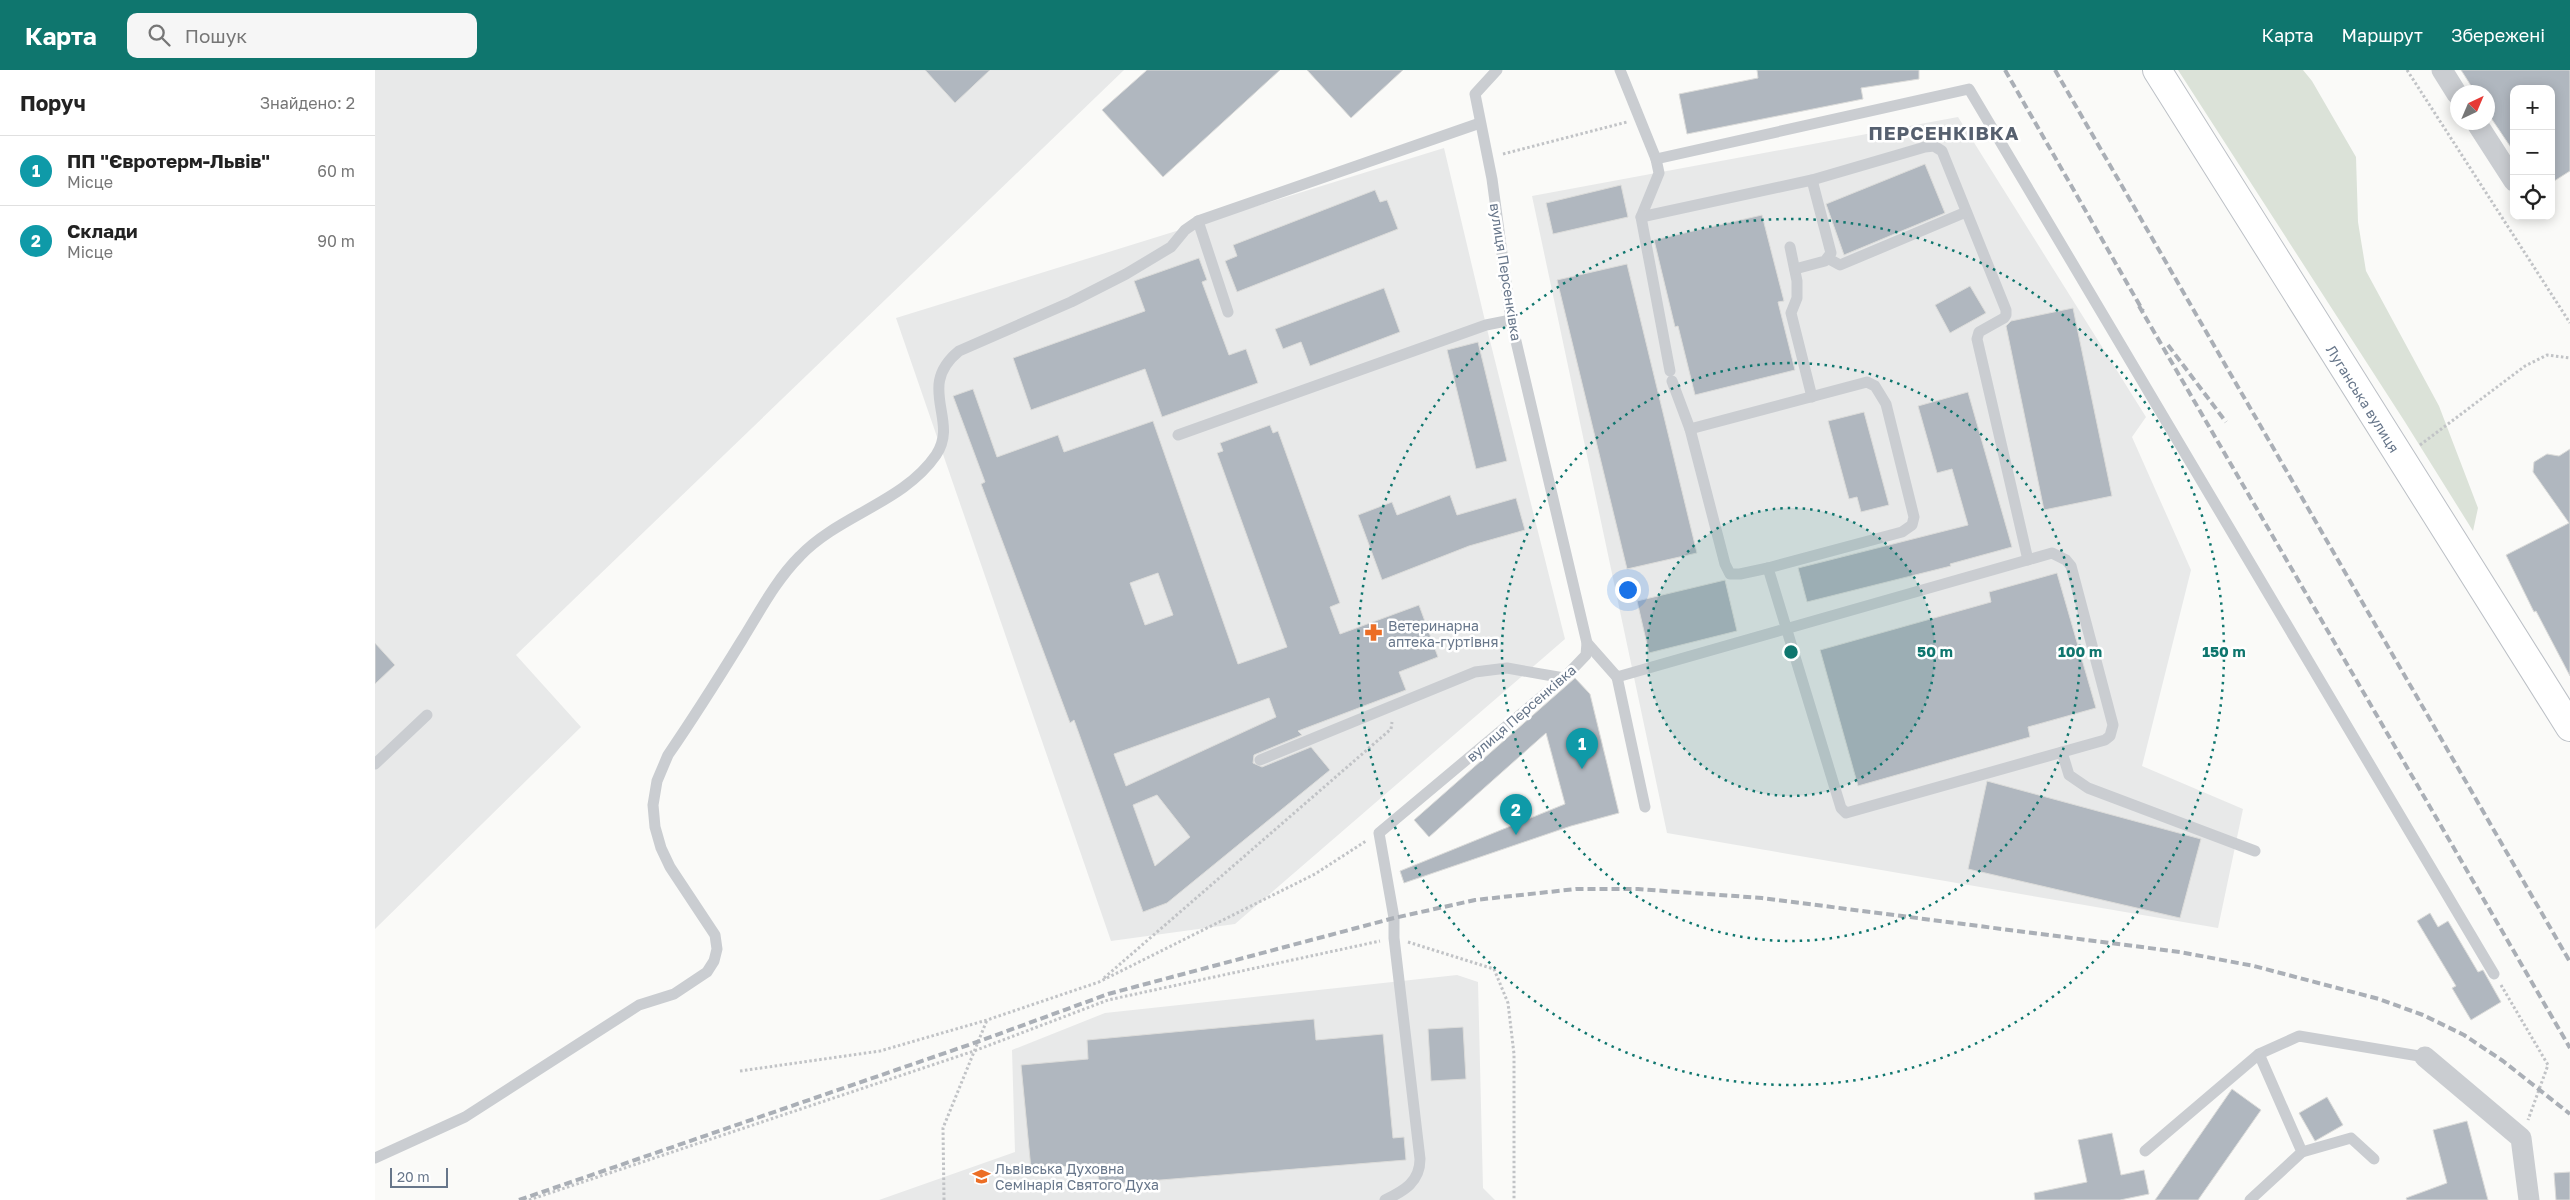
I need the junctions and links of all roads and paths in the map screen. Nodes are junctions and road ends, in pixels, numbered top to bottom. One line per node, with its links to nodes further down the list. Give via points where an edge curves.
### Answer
1 (1497, 70): 8 (lane, вулиця Персенківка, via 1475,94)
2 (1620, 70): 7 (lane)
3 (2157, 70): 36 (main road, Луганська вулиця)
4 (2407, 70): 22 (path)
5 (2442, 70): 6 (street)
6 (2451, 85)
7 (1640, 119): 10 (path); 11 (lane)
8 (1479, 123): 10 (lane, вулиця Персенківка); 16 (lane)
9 (2481, 130): 12 (street)
10 (1487, 158): 21 (lane, вулиця Персенківка)
11 (1657, 159): 15 (lane, via 1659,173); 44 (lane, via 1969,90)
12 (2510, 175)
13 (1812, 180): 14 (lane, via 1934,146 1942,151); 15 (lane); 18 (lane, via 1831,253)
14 (1966, 212): 18 (lane, via 1839,265); 28 (lane, via 2007,315 1979,332 1977,339)
15 (1641, 217): 25 (lane, via 1671,376)
16 (1198, 222): 20 (lane); 54 (lane, via 1185,230 1171,247 1126,274 1071,302 959,350 943,370 938,389 945,433 935,456 894,492 817,540 771,594 668,754 653,805 655,827 670,867 715,935 717,949 707,972 674,994 639,1005 465,1117)
17 (1790, 247): 19 (lane)
18 (1829, 259): 19 (lane)
19 (1795, 269): 24 (lane, via 1797,298 1791,313)
20 (1228, 312)
21 (1511, 320): 26 (lane, via 1486,325); 31 (lane, вулиця Персенківка)
22 (2570, 324)
23 (2570, 358): 27 (path, via 2547,355 2525,366)
24 (1812, 397): 25 (lane); 29 (lane, via 1867,382 1875,386 1886,404 1914,517 1912,525 1902,532)
25 (1689, 429): 29 (lane, via 1730,574)
26 (1178, 435)
27 (2416, 448)
28 (2028, 560): 30 (lane); 37 (lane, via 2052,554 2071,566 2113,725 2110,736 2105,740)
29 (1768, 568): 30 (lane)
30 (1786, 627): 32 (lane); 37 (lane, via 1841,808 1846,813)
31 (1587, 643): 32 (lane); 33 (lane, вулиця Персенківка, via 1586,655)
32 (1617, 676): 40 (lane)
33 (1564, 678): 34 (lane, via 1507,668 1475,672); 41 (lane, вулиця Персенківка)
34 (1395, 705): 38 (lane); 45 (path, via 1391,729)
35 (427, 715): 39 (lane)
36 (2570, 727)
37 (2061, 752): 42 (lane, via 2069,775 2088,788)
38 (1260, 760)
39 (375, 764)
40 (1645, 807)
41 (1379, 833): 43 (lane, via 1394,918); 45 (path, via 1315,874)
42 (2255, 851)
43 (1394, 938): 47 (path, via 1108,1000); 58 (lane, via 1420,1166 1411,1185); 59 (path, via 1494,969 1508,1003 1514,1054)
44 (2494, 974): 51 (path, via 2548,1065)
45 (1099, 982): 46 (path)
46 (987, 1020): 47 (path); 50 (path, via 881,1051)
47 (974, 1051): 56 (path); 57 (path, via 943,1128)
48 (2259, 1054): 49 (lane, via 2299,1036); 52 (lane); 53 (lane)
49 (2425, 1057): 51 (street)
50 (740, 1071)
51 (2521, 1138): 61 (street)
52 (2145, 1151)
53 (2302, 1152): 55 (lane, via 2351,1138); 60 (lane)
54 (375, 1158)
55 (2375, 1159)
56 (529, 1200)
57 (944, 1200)
58 (1385, 1200)
59 (1514, 1200)
60 (2250, 1200)
61 (2529, 1200)

